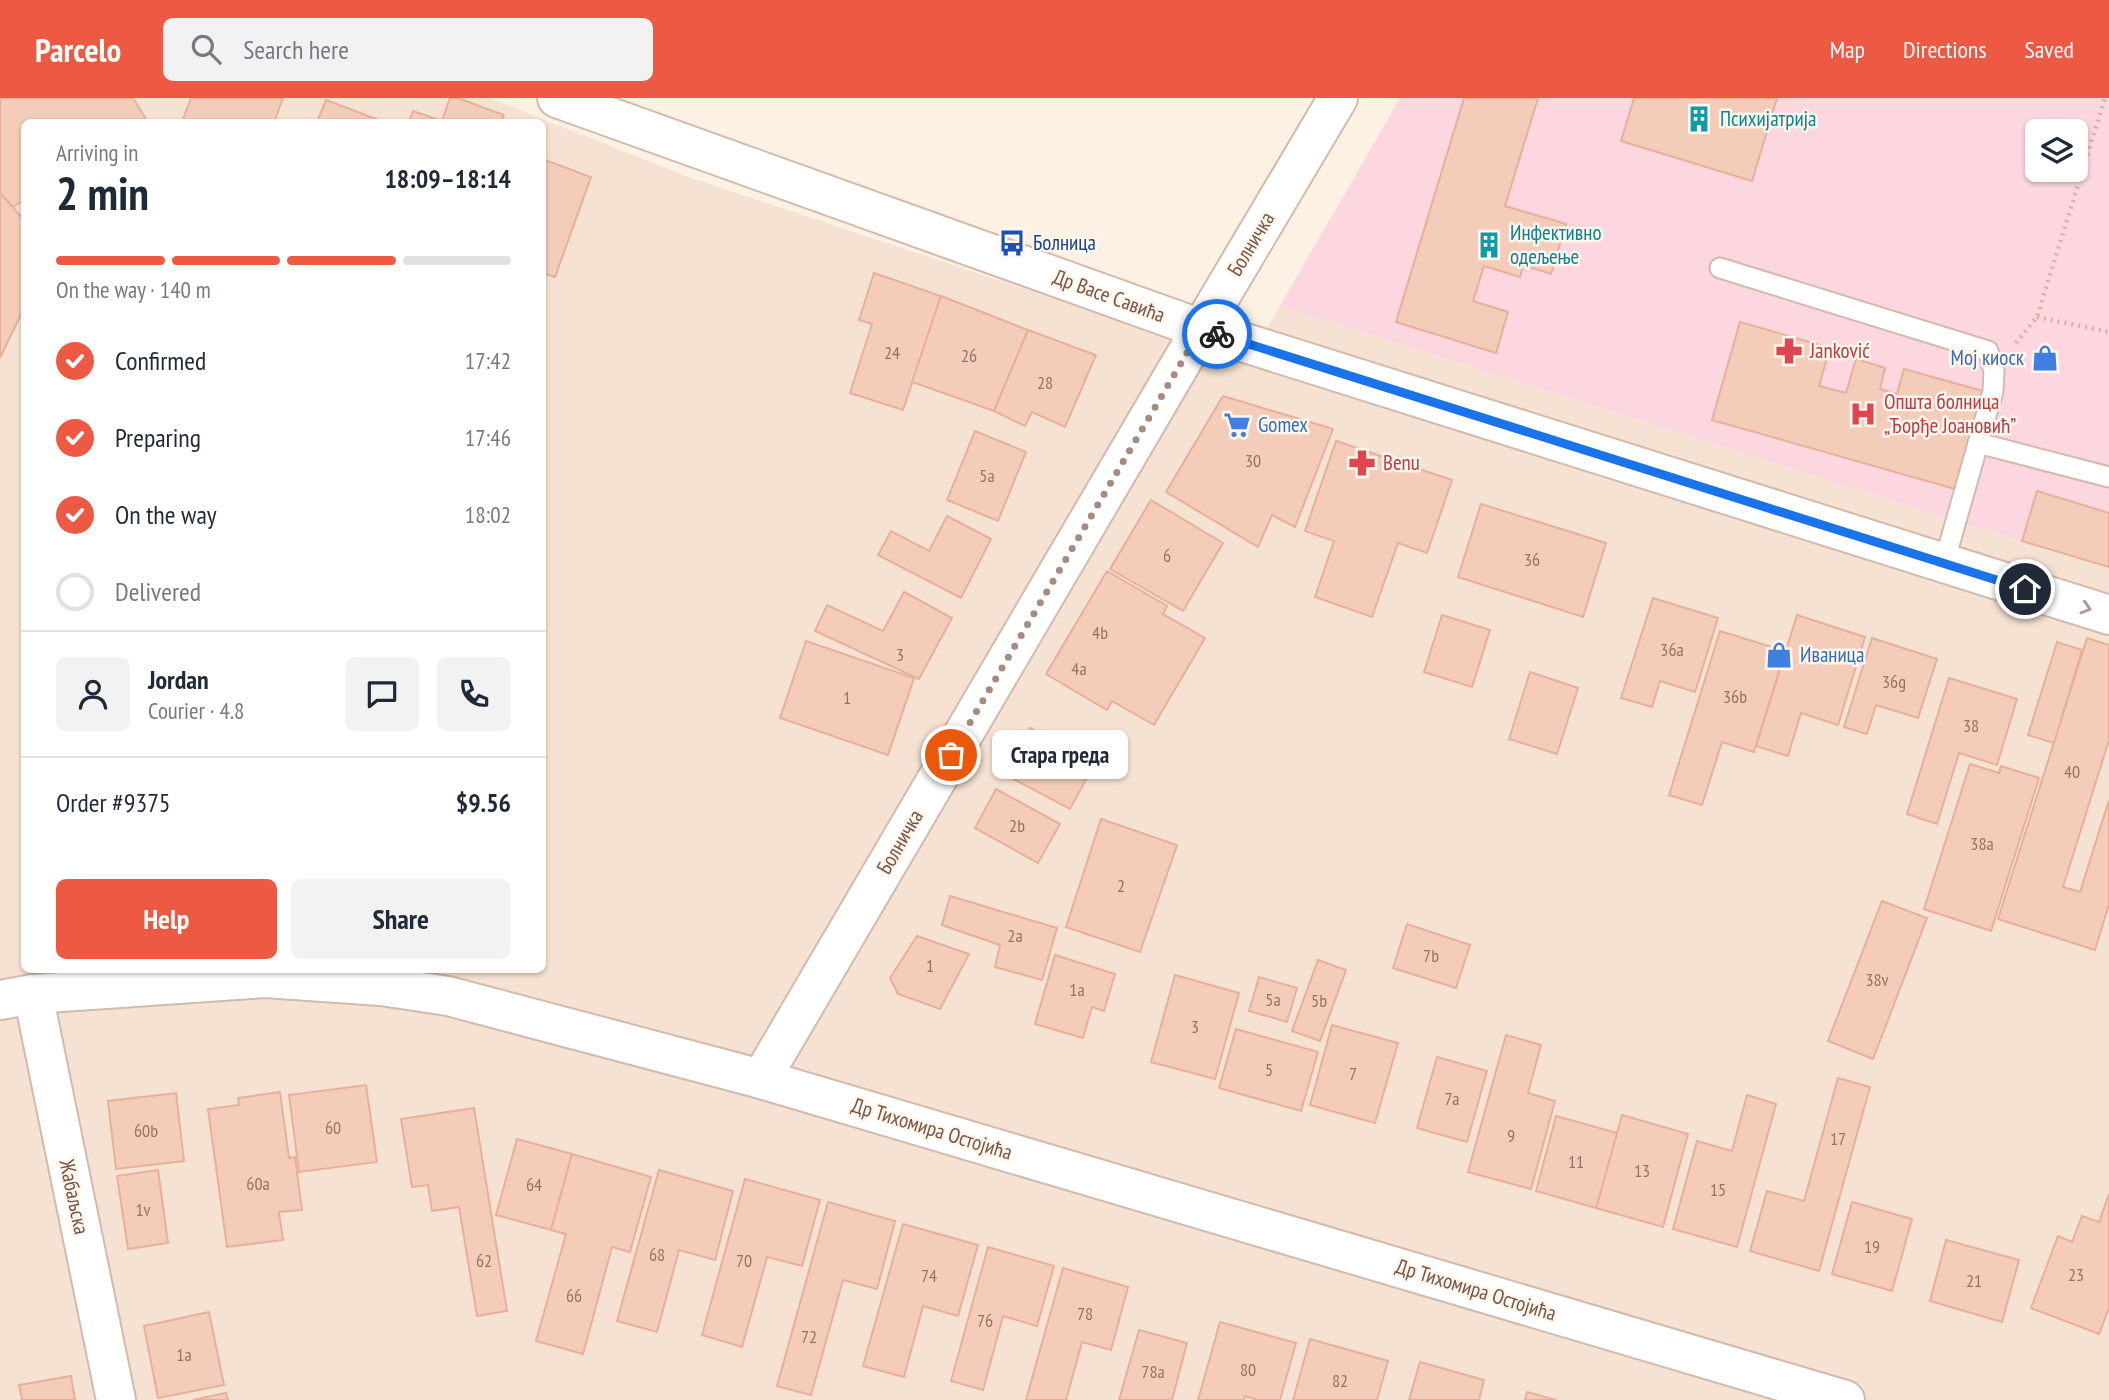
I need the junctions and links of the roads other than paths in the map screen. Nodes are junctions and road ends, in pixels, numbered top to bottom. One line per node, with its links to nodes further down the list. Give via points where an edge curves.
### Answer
1 (557, 98): 4 (street, Др Васе Савића)
2 (1338, 98): 4 (street, Болничка)
3 (1720, 268): 5 (lane, via 1988,351 1993,391)
4 (1201, 329): 7 (street, Др Васе Савића); 10 (street, Болничка)
5 (1978, 443): 6 (lane); 7 (lane)
6 (2109, 477)
7 (1944, 563): 8 (street, Др Васе Савића, one-way to 8)
8 (2109, 615)
9 (17, 997): 10 (street, Др Тихомира Остојића, via 265,978 381,986 448,996); 11 (street, Жабаљска)
10 (761, 1079): 12 (street, Др Тихомира Остојића)
11 (116, 1400)
12 (1846, 1400)

